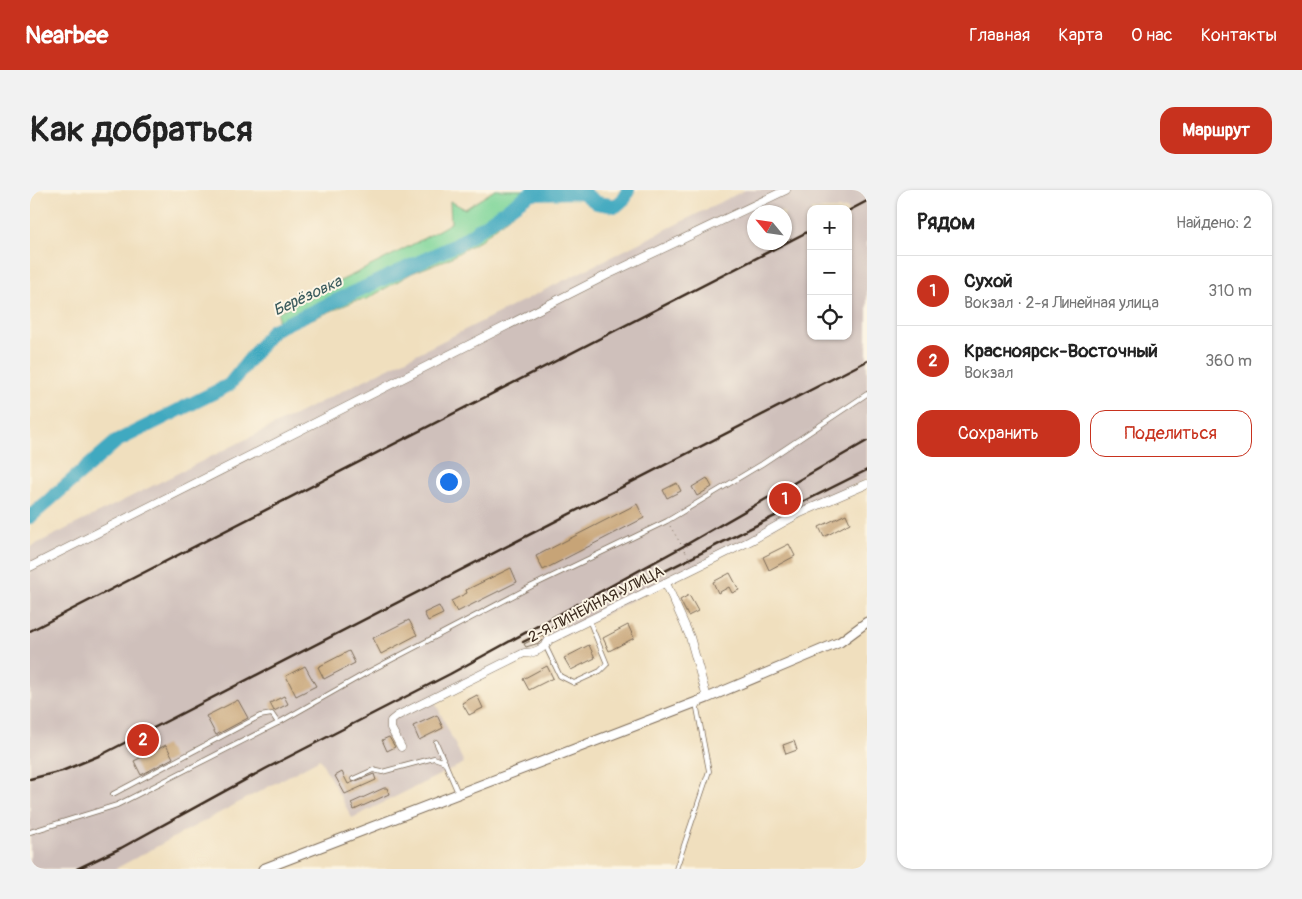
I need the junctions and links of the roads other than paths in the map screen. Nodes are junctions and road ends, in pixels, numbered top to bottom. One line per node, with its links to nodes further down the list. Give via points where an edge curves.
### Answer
1 (786, 190): 4 (street, via 607,275)
2 (867, 394): 11 (lane, via 762,464 667,521 532,586)
3 (867, 484): 5 (street, 2-Я ЛИНЕЙНАЯ УЛИЦА, via 800,513)
4 (30, 567)
5 (666, 583): 6 (street, 2-Я ЛИНЕЙНАЯ УЛИЦА); 9 (street, via 690,636)
6 (589, 620): 8 (street, 2-Я ЛИНЕЙНАЯ УЛИЦА, via 549,640); 8 (lane, via 607,664 600,671 574,683 560,676)
7 (867, 622): 9 (street, via 840,642)
8 (546, 646): 13 (street, 2-Я ЛИНЕЙНАЯ УЛИЦА, via 524,653 397,716 391,721 391,728)
9 (707, 698): 10 (street)
10 (696, 702): 16 (street); 20 (lane, via 709,770)
11 (278, 723): 17 (lane, via 272,714 260,716); 18 (lane, via 117,805)
12 (436, 742): 14 (lane)
13 (400, 747)
14 (445, 762): 15 (lane, via 434,758 382,772 373,770); 16 (lane)
15 (353, 779)
16 (458, 793): 19 (street)
17 (113, 794)
18 (30, 832)
19 (263, 869)
20 (676, 869)

